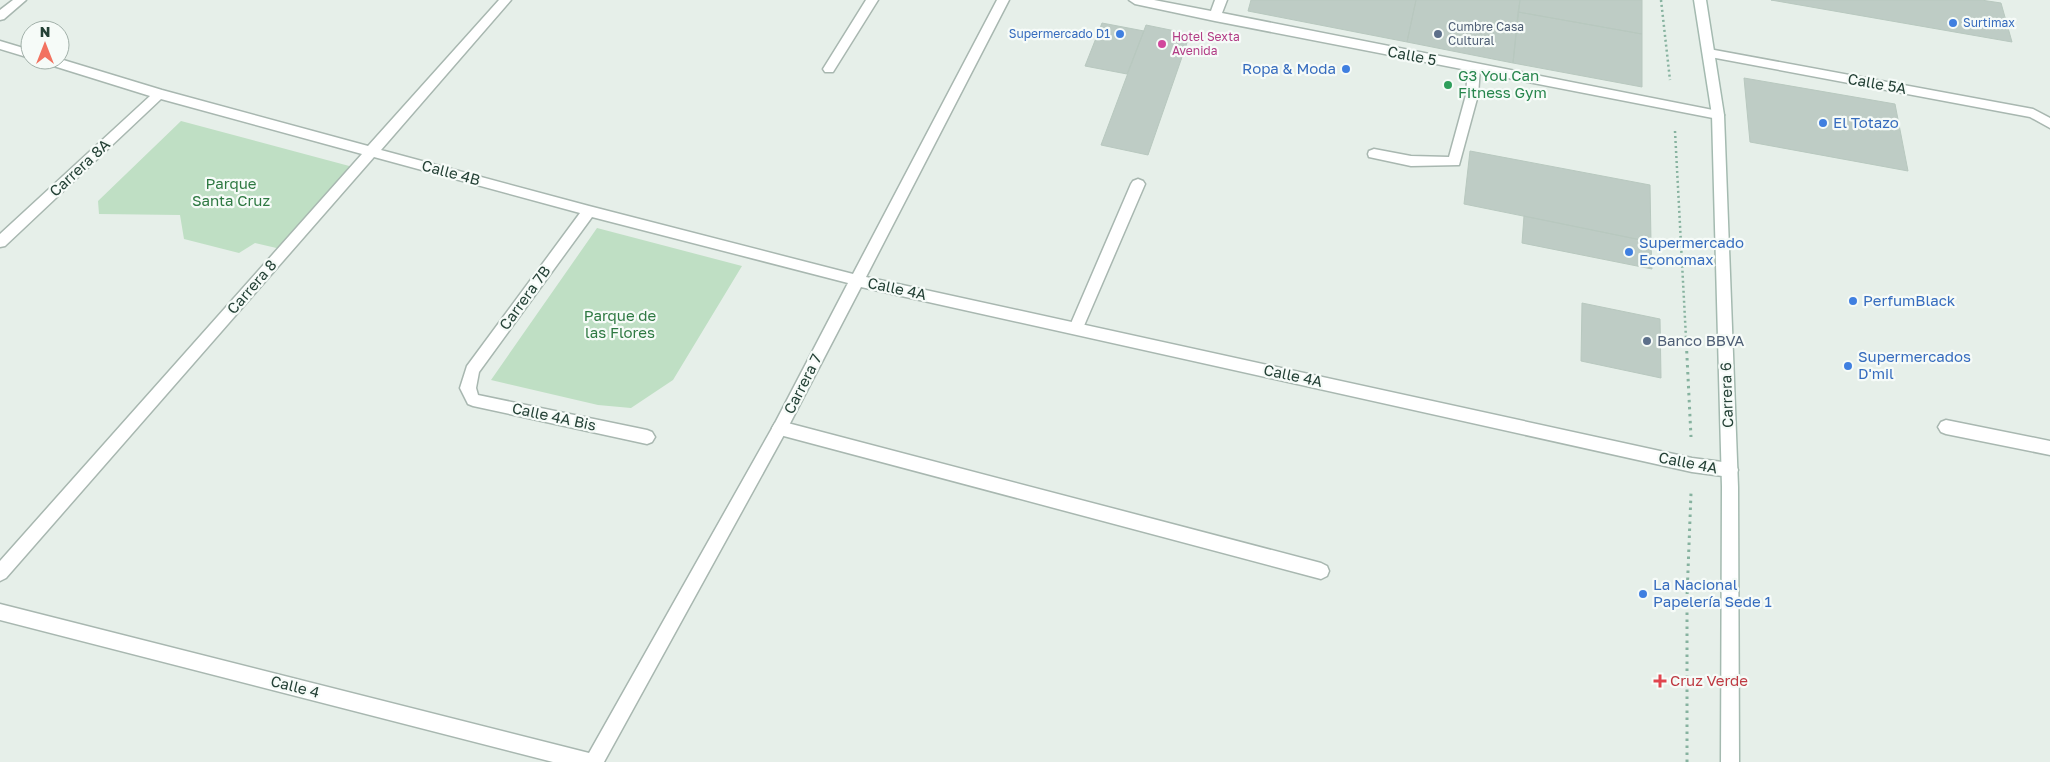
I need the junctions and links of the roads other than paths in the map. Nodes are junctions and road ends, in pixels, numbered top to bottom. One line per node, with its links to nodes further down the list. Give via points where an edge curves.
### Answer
1 (20, 0): 8 (street)
2 (504, 0): 19 (street, Carrera 8)
3 (872, 0): 15 (street)
4 (1003, 0): 24 (street, Carrera 7)
5 (1135, 0): 9 (street, Calle 5)
6 (1221, 0): 9 (street)
7 (1700, 0): 12 (street, Carrera 6)
8 (0, 16)
9 (1215, 17): 14 (street, Calle 5)
10 (0, 45): 11 (street)
11 (20, 51)
12 (1708, 53): 17 (street, Carrera 6); 18 (street, Calle 5A, via 2033,113)
13 (70, 67): 16 (street, Calle 4B)
14 (1474, 68): 17 (street, Calle 5); 20 (street, via 1472,95 1454,162 1411,161)
15 (829, 69)
16 (160, 94): 19 (street, Calle 4B); 23 (street, Carrera 8A)
17 (1718, 116): 31 (street, Carrera 6)
18 (2047, 121)
19 (372, 151): 22 (street, Calle 4B); 33 (street, Carrera 8)
20 (1374, 154)
21 (1138, 184): 25 (street)
22 (589, 210): 24 (street, Calle 4B); 26 (street, Carrera 7B, via 472,370)
23 (0, 242)
24 (856, 280): 25 (street, Calle 4A); 28 (street, Carrera 7)
25 (1076, 328): 31 (street, Calle 4A, via 1692,465)
26 (468, 388): 29 (street, Calle 4A Bis, via 473,400)
27 (1946, 427): 30 (street)
28 (780, 428): 32 (street); 36 (street, Carrera 7)
29 (647, 437)
30 (2050, 448)
31 (1730, 470): 37 (street, Carrera 6)
32 (1321, 571)
33 (0, 573)
34 (0, 612): 35 (street, Calle 4)
35 (589, 762)
36 (594, 762)
37 (1730, 762)

